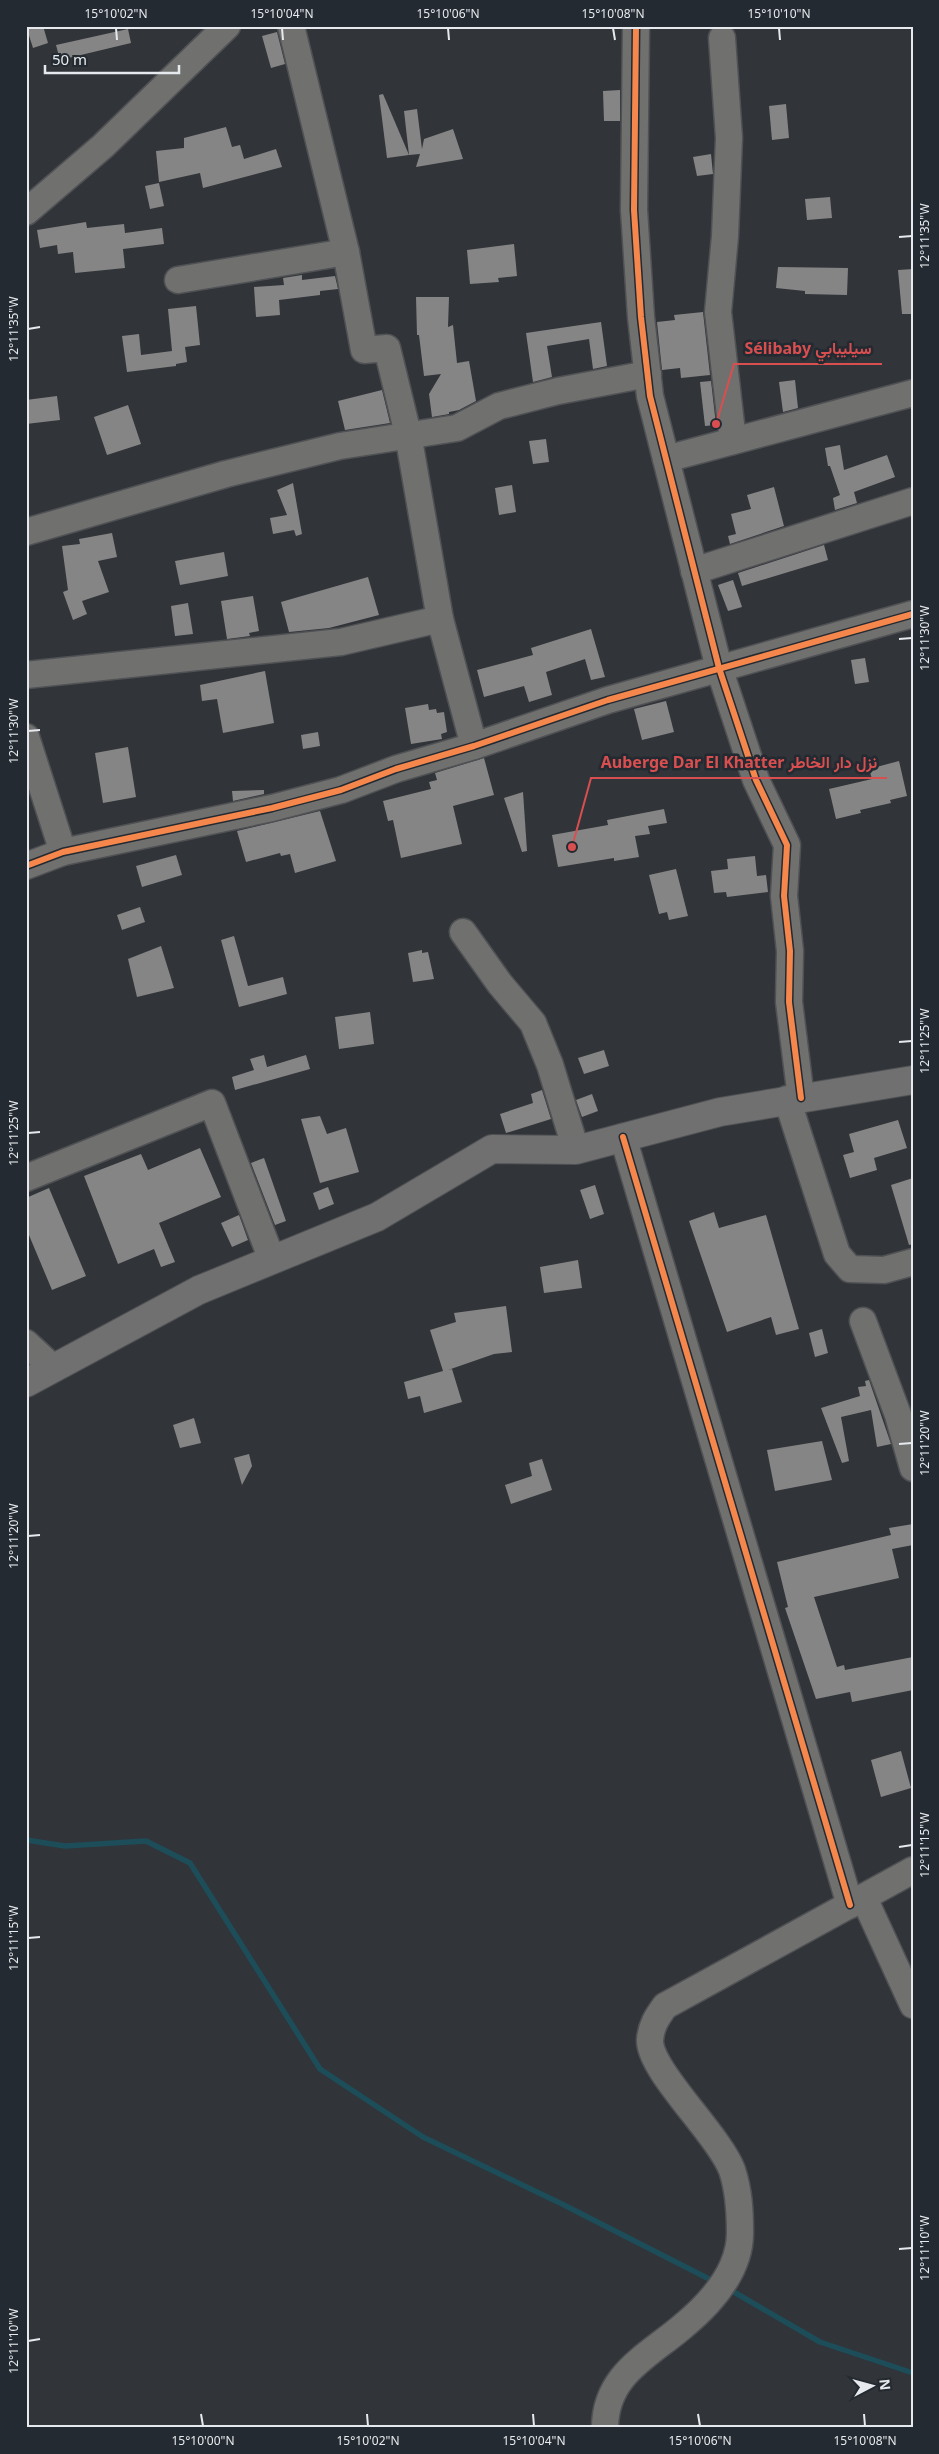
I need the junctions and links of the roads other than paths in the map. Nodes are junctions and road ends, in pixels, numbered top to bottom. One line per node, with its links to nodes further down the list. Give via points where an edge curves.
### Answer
1 (227, 26): 5 (street, via 103,146)
2 (291, 26): 6 (street)
3 (636, 26): 8 (street, via 634,210)
4 (722, 38): 11 (street, via 728,138 725,236 718,312)
5 (26, 212)
6 (346, 252): 7 (street); 10 (street, via 364,350 387,348)
7 (178, 280)
8 (648, 374): 10 (street, via 500,406 457,428); 12 (street, via 650,396)
9 (913, 393): 11 (street)
10 (408, 434): 14 (street, via 340,446 226,474); 17 (street)
11 (733, 441): 12 (street)
12 (666, 459): 15 (street)
13 (913, 501): 15 (street)
14 (26, 532)
15 (694, 571): 18 (street)
16 (913, 614): 18 (street)
17 (440, 619): 19 (street, via 342,642); 21 (street)
18 (718, 668): 21 (street, via 608,700); 26 (street, via 756,780 787,845 784,896 790,951)
19 (26, 675)
20 (26, 737): 22 (street)
21 (474, 746): 22 (street, via 396,769 341,790 272,808)
22 (62, 852): 23 (street)
23 (26, 866)
24 (463, 932): 28 (street, via 533,1023 550,1065)
25 (913, 1080): 26 (main road)
26 (794, 1098): 27 (main road, via 720,1112); 31 (street, via 837,1254 850,1269 884,1270)
27 (623, 1138): 28 (main road); 38 (street)
28 (576, 1150): 30 (main road, via 492,1149 376,1217)
29 (26, 1178): 30 (street, via 212,1103)
30 (272, 1260): 34 (main road, via 199,1290)
31 (913, 1262)
32 (863, 1321): 36 (street, via 898,1415)
33 (26, 1343): 34 (street)
34 (52, 1368): 35 (main road)
35 (26, 1383)
36 (913, 1468)
37 (913, 1870): 38 (street)
38 (857, 1901): 39 (street); 40 (street, via 665,2006 654,2022 650,2041 654,2060 714,2138 731,2169 740,2203 740,2239 730,2273 706,2304 682,2328 628,2368 613,2393)
39 (913, 2005)
40 (605, 2428)

